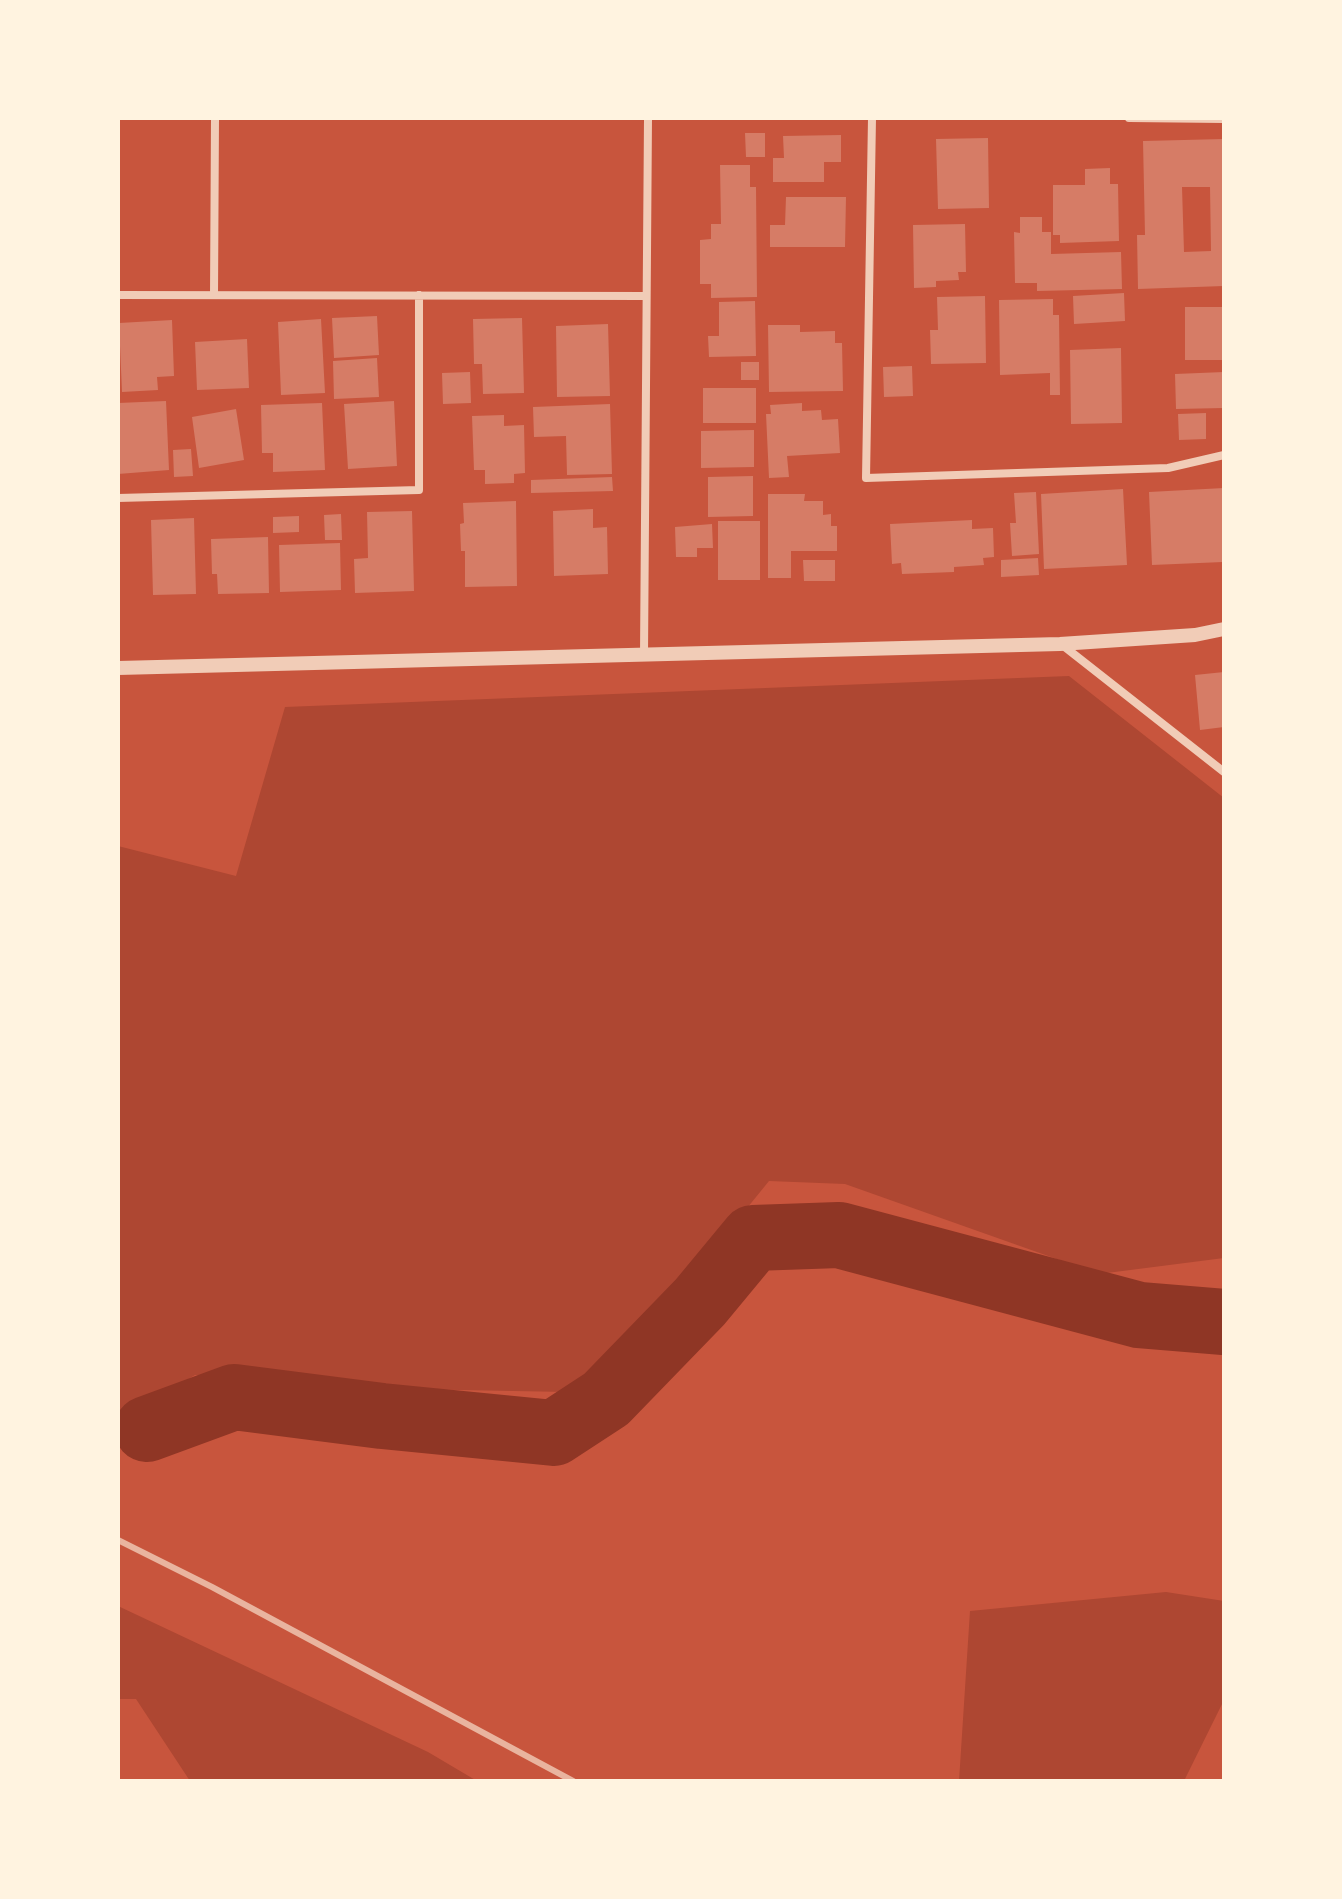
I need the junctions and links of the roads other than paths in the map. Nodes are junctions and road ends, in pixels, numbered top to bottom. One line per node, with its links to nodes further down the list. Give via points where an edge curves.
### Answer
1 (215, 118): 7 (street)
2 (648, 118): 9 (street)
3 (872, 118): 10 (street, via 866,478 1168,468)
4 (1129, 118): 5 (street)
5 (1224, 119)
6 (118, 295): 7 (street)
7 (214, 295): 8 (street)
8 (419, 295): 9 (street); 11 (street, via 419,490)
9 (646, 296): 14 (street)
10 (1224, 455)
11 (118, 498)
12 (1224, 629): 13 (street)
13 (1060, 644): 14 (street); 16 (street)
14 (644, 654): 15 (street)
15 (118, 668)
16 (1224, 772)

